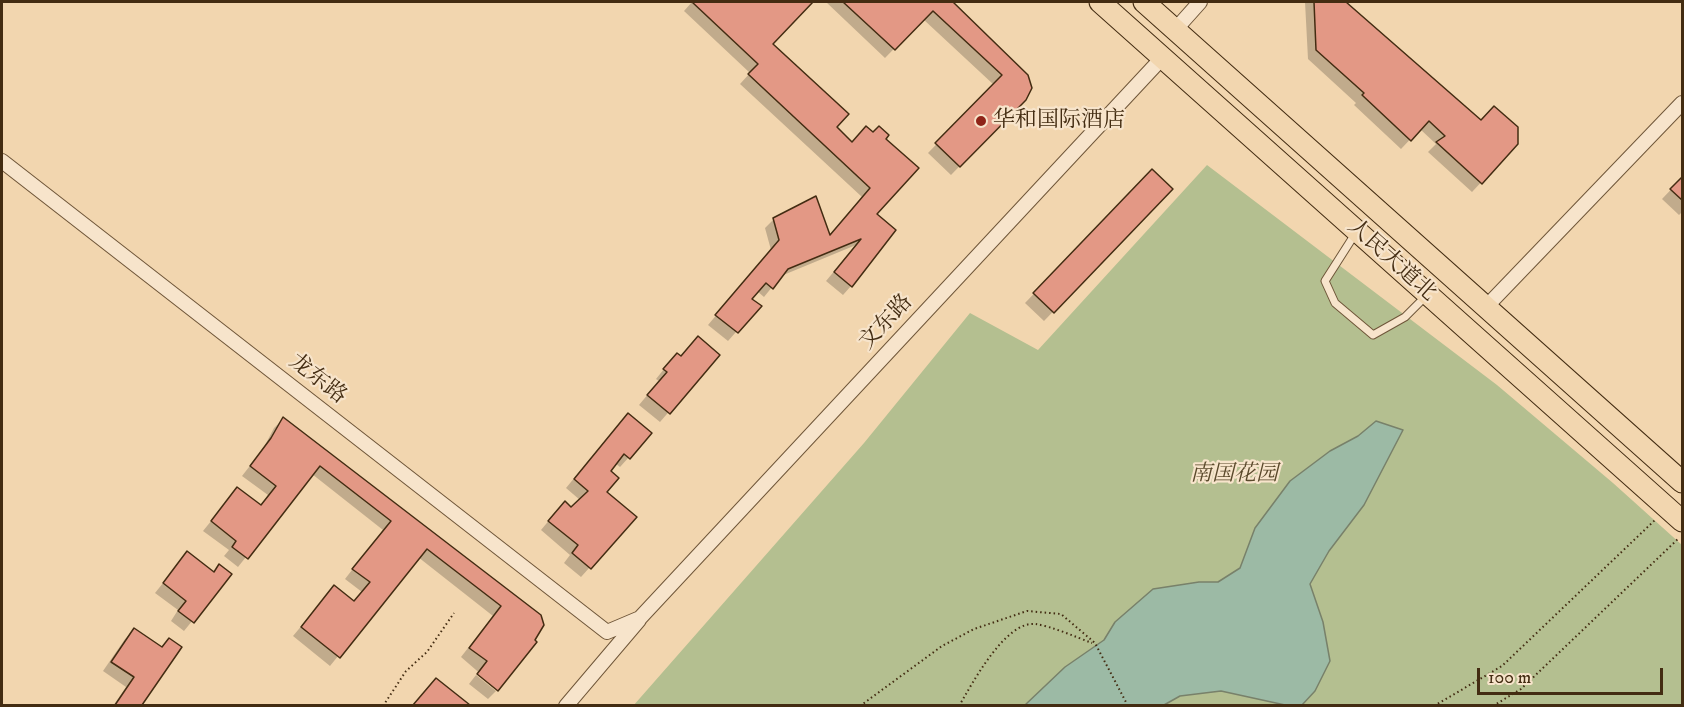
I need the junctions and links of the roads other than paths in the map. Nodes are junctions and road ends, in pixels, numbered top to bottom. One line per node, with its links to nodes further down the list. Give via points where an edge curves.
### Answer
1 (1100, 2): 5 (main road, 人民大道北)
2 (1144, 2): 4 (main road, 人民大道北)
3 (1200, 2): 4 (street)
4 (1175, 30): 10 (main road, 人民大道北)
5 (1163, 57): 8 (main road, 人民大道北); 13 (street, 文东路)
6 (1683, 103): 10 (street)
7 (2, 161): 14 (street, 龙东路)
8 (1357, 231): 9 (main road, 人民大道北); 9 (lane, via 1325,281 1335,303 1373,335 1405,317)
9 (1428, 294): 12 (main road, 人民大道北)
10 (1486, 307): 11 (main road, 人民大道北)
11 (1681, 476)
12 (1675, 514)
13 (642, 616): 14 (street, 文东路); 15 (street, 文东路)
14 (607, 632)
15 (566, 705)

